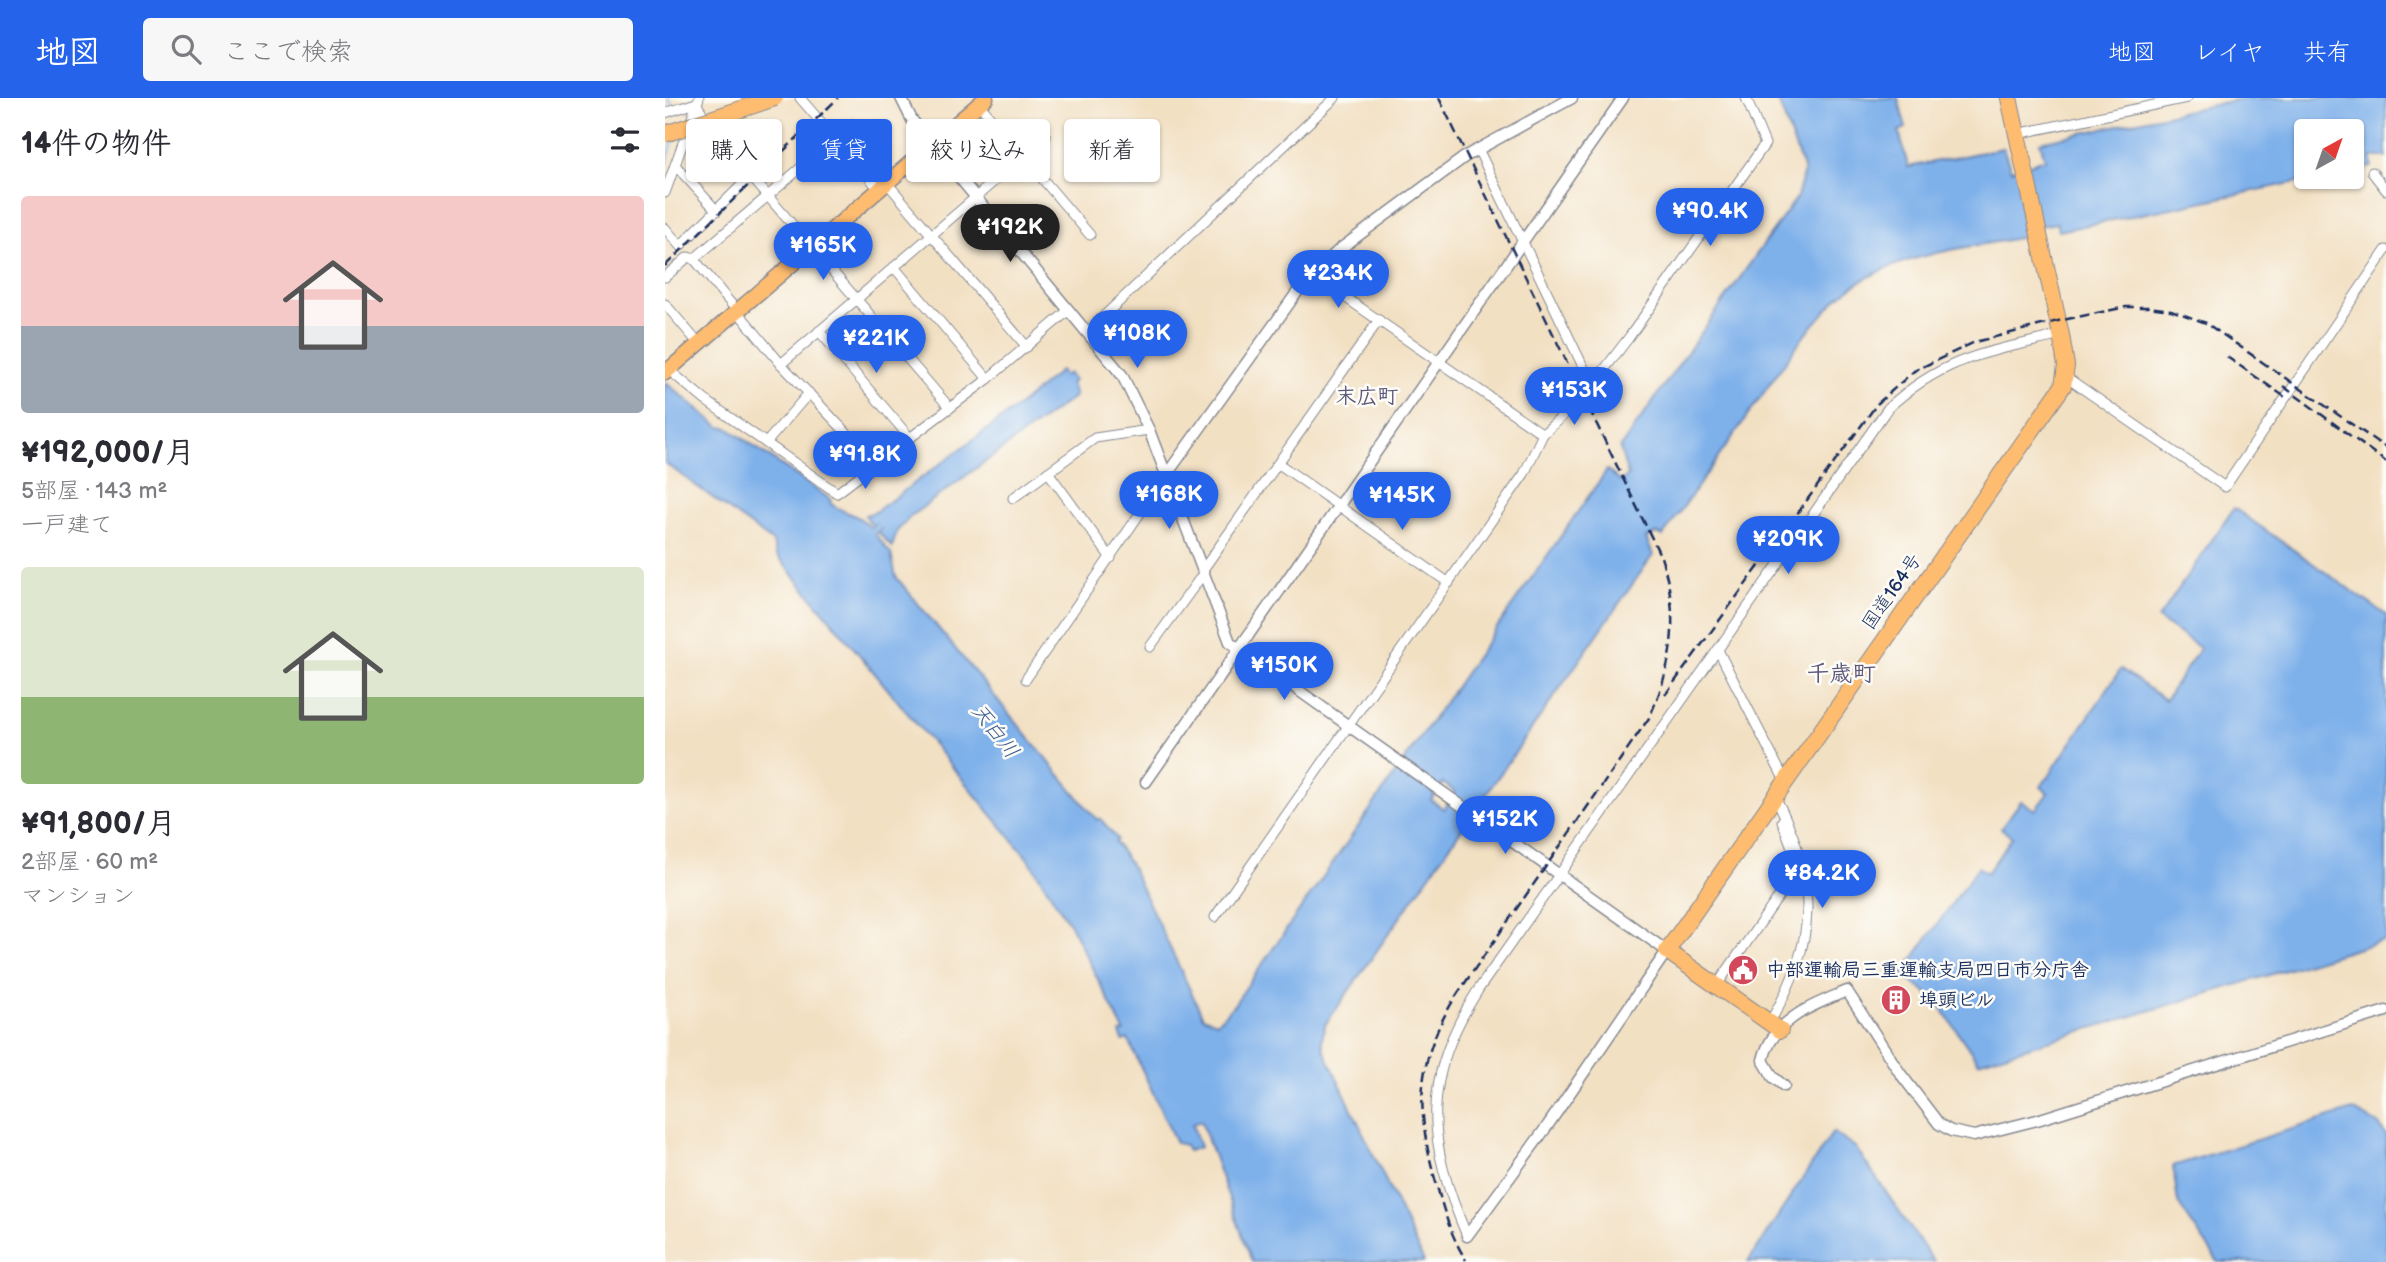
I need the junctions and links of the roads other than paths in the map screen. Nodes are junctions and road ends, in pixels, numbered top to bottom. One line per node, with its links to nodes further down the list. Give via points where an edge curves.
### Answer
1 (746, 98): 21 (highway)
2 (775, 98): 22 (highway, bridge)
3 (800, 98): 17 (street)
4 (901, 98): 18 (street)
5 (1335, 98): 57 (street)
6 (1572, 98): 24 (street)
7 (1623, 98): 44 (street)
8 (1746, 98): 66 (street, via 1765,144)
9 (2009, 98): 23 (highway)
10 (2132, 98): 14 (street)
11 (2187, 98): 14 (street)
12 (983, 101): 19 (main road); 20 (street)
13 (692, 102): 15 (street); 16 (street); 25 (street, via 687,137)
14 (2135, 110): 23 (street)
15 (665, 113)
16 (705, 119)
17 (818, 119)
18 (912, 119)
19 (962, 119)
20 (996, 119)
21 (665, 125)
22 (665, 134)
23 (2017, 134): 58 (highway)
24 (1478, 149): 44 (street); 49 (street, via 1396,205)
25 (674, 165): 37 (street); 40 (street)
26 (906, 167): 35 (main road)
27 (796, 172): 38 (street)
28 (2372, 172): 36 (street)
29 (745, 182): 40 (street)
30 (756, 182): 38 (street)
31 (879, 182): 35 (street)
32 (962, 182): 39 (street)
33 (993, 182): 39 (street)
34 (1046, 182): 42 (street)
35 (884, 187): 43 (street); 45 (main road)
36 (2386, 190)
37 (665, 193)
38 (768, 196): 45 (street); 47 (street)
39 (975, 197): 43 (street); 53 (street)
40 (717, 211): 41 (street, via 680,246)
41 (665, 228)
42 (1090, 235)
43 (931, 236): 48 (street); 60 (street)
44 (1523, 240): 61 (street); 66 (street)
45 (812, 247): 51 (street); 54 (main road)
46 (2386, 250): 64 (street, via 2225,487)
47 (694, 260): 50 (street, via 688,257); 54 (street)
48 (894, 267): 51 (street); 65 (street)
49 (1313, 275): 55 (street); 76 (street)
50 (665, 277)
51 (857, 299): 56 (street); 68 (street)
52 (665, 304): 59 (street)
53 (1069, 310): 57 (street); 60 (street)
54 (737, 311): 59 (main road); 62 (street)
55 (1379, 320): 61 (street); 74 (street)
56 (819, 331): 62 (street); 71 (street)
57 (1088, 331): 69 (street, via 1122,375)
58 (2061, 335): 64 (highway); 84 (street, via 1947,366 1915,383 1888,408)
59 (699, 344): 63 (main road)
60 (1027, 347): 65 (street)
61 (1439, 361): 70 (street); 78 (street)
62 (781, 364): 67 (street)
63 (666, 372): 72 (street)
64 (2066, 377): 87 (highway, 国道164号)
65 (988, 379): 68 (street)
66 (1592, 385): 70 (street)
67 (809, 393): 72 (street); 73 (street)
68 (950, 408): 71 (street)
69 (1149, 430): 75 (street, via 1095,438); 76 (street)
70 (1543, 434): 81 (street, via 1524,474)
71 (910, 438): 73 (street)
72 (766, 443): 73 (street, via 837,493)
73 (876, 464)
74 (1279, 464): 78 (street); 80 (street)
75 (1048, 472): 77 (street); 79 (street)
76 (1165, 477): 79 (street); 80 (street)
77 (1013, 498)
78 (1337, 506): 81 (street); 83 (street)
79 (1111, 558): 85 (street)
80 (1202, 573): 82 (street); 83 (street, via 1230,642)
81 (1449, 583): 86 (street)
82 (1150, 647)
83 (1238, 650): 86 (street); 88 (street)
84 (1719, 650): 87 (street); 90 (street)
85 (1026, 679)
86 (1348, 729): 90 (street); 91 (street)
87 (1785, 781): 89 (highway, 国道164号)
88 (1146, 782)
89 (1773, 798): 92 (highway, 国道164号); 93 (street, via 1789,838 1795,872); 95 (street, via 1800,849 1807,911 1798,965)
90 (1561, 876): 92 (street); 97 (street, via 1465,1011 1438,1073 1436,1135)
91 (1215, 917)
92 (1667, 951): 93 (highway); 97 (street)
93 (1717, 985): 95 (highway)
94 (2386, 1011): 95 (street, via 1974,1136 1939,1124 1847,991)
95 (1775, 1026): 96 (street, via 1763,1060)
96 (1784, 1086)
97 (1467, 1236)

